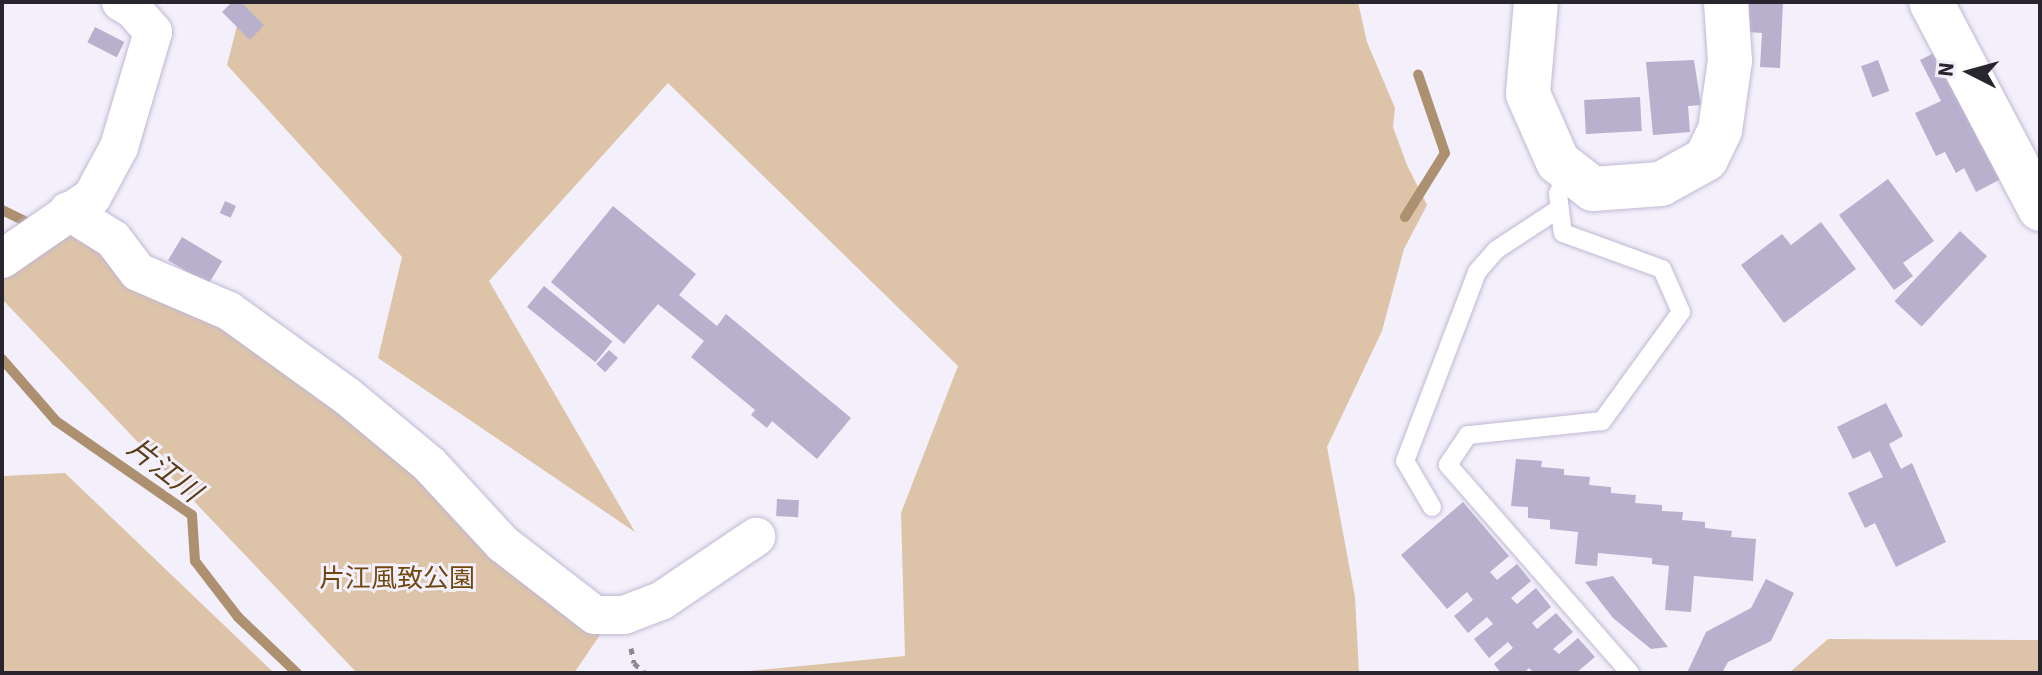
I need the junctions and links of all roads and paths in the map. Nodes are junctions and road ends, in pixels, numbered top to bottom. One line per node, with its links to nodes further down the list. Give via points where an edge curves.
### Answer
1 (121, 2): 7 (street, via 153,32 119,147 92,197)
2 (1536, 2): 5 (street, via 1528,94 1558,162)
3 (1726, 2): 5 (street, via 1730,61 1720,130 1706,159 1661,184)
4 (1931, 2): 6 (street)
5 (1563, 190): 9 (lane, via 1477,272 1405,461); 11 (lane, via 1563,233 1662,269 1681,312 1602,421 1468,435 1448,465)
6 (2040, 209)
7 (68, 211): 8 (street); 10 (street, via 113,239 138,272 229,311 347,396 430,465 503,544 595,615 624,615 661,601)
8 (2, 259)
9 (1432, 507)
10 (756, 537)
11 (1630, 673)

